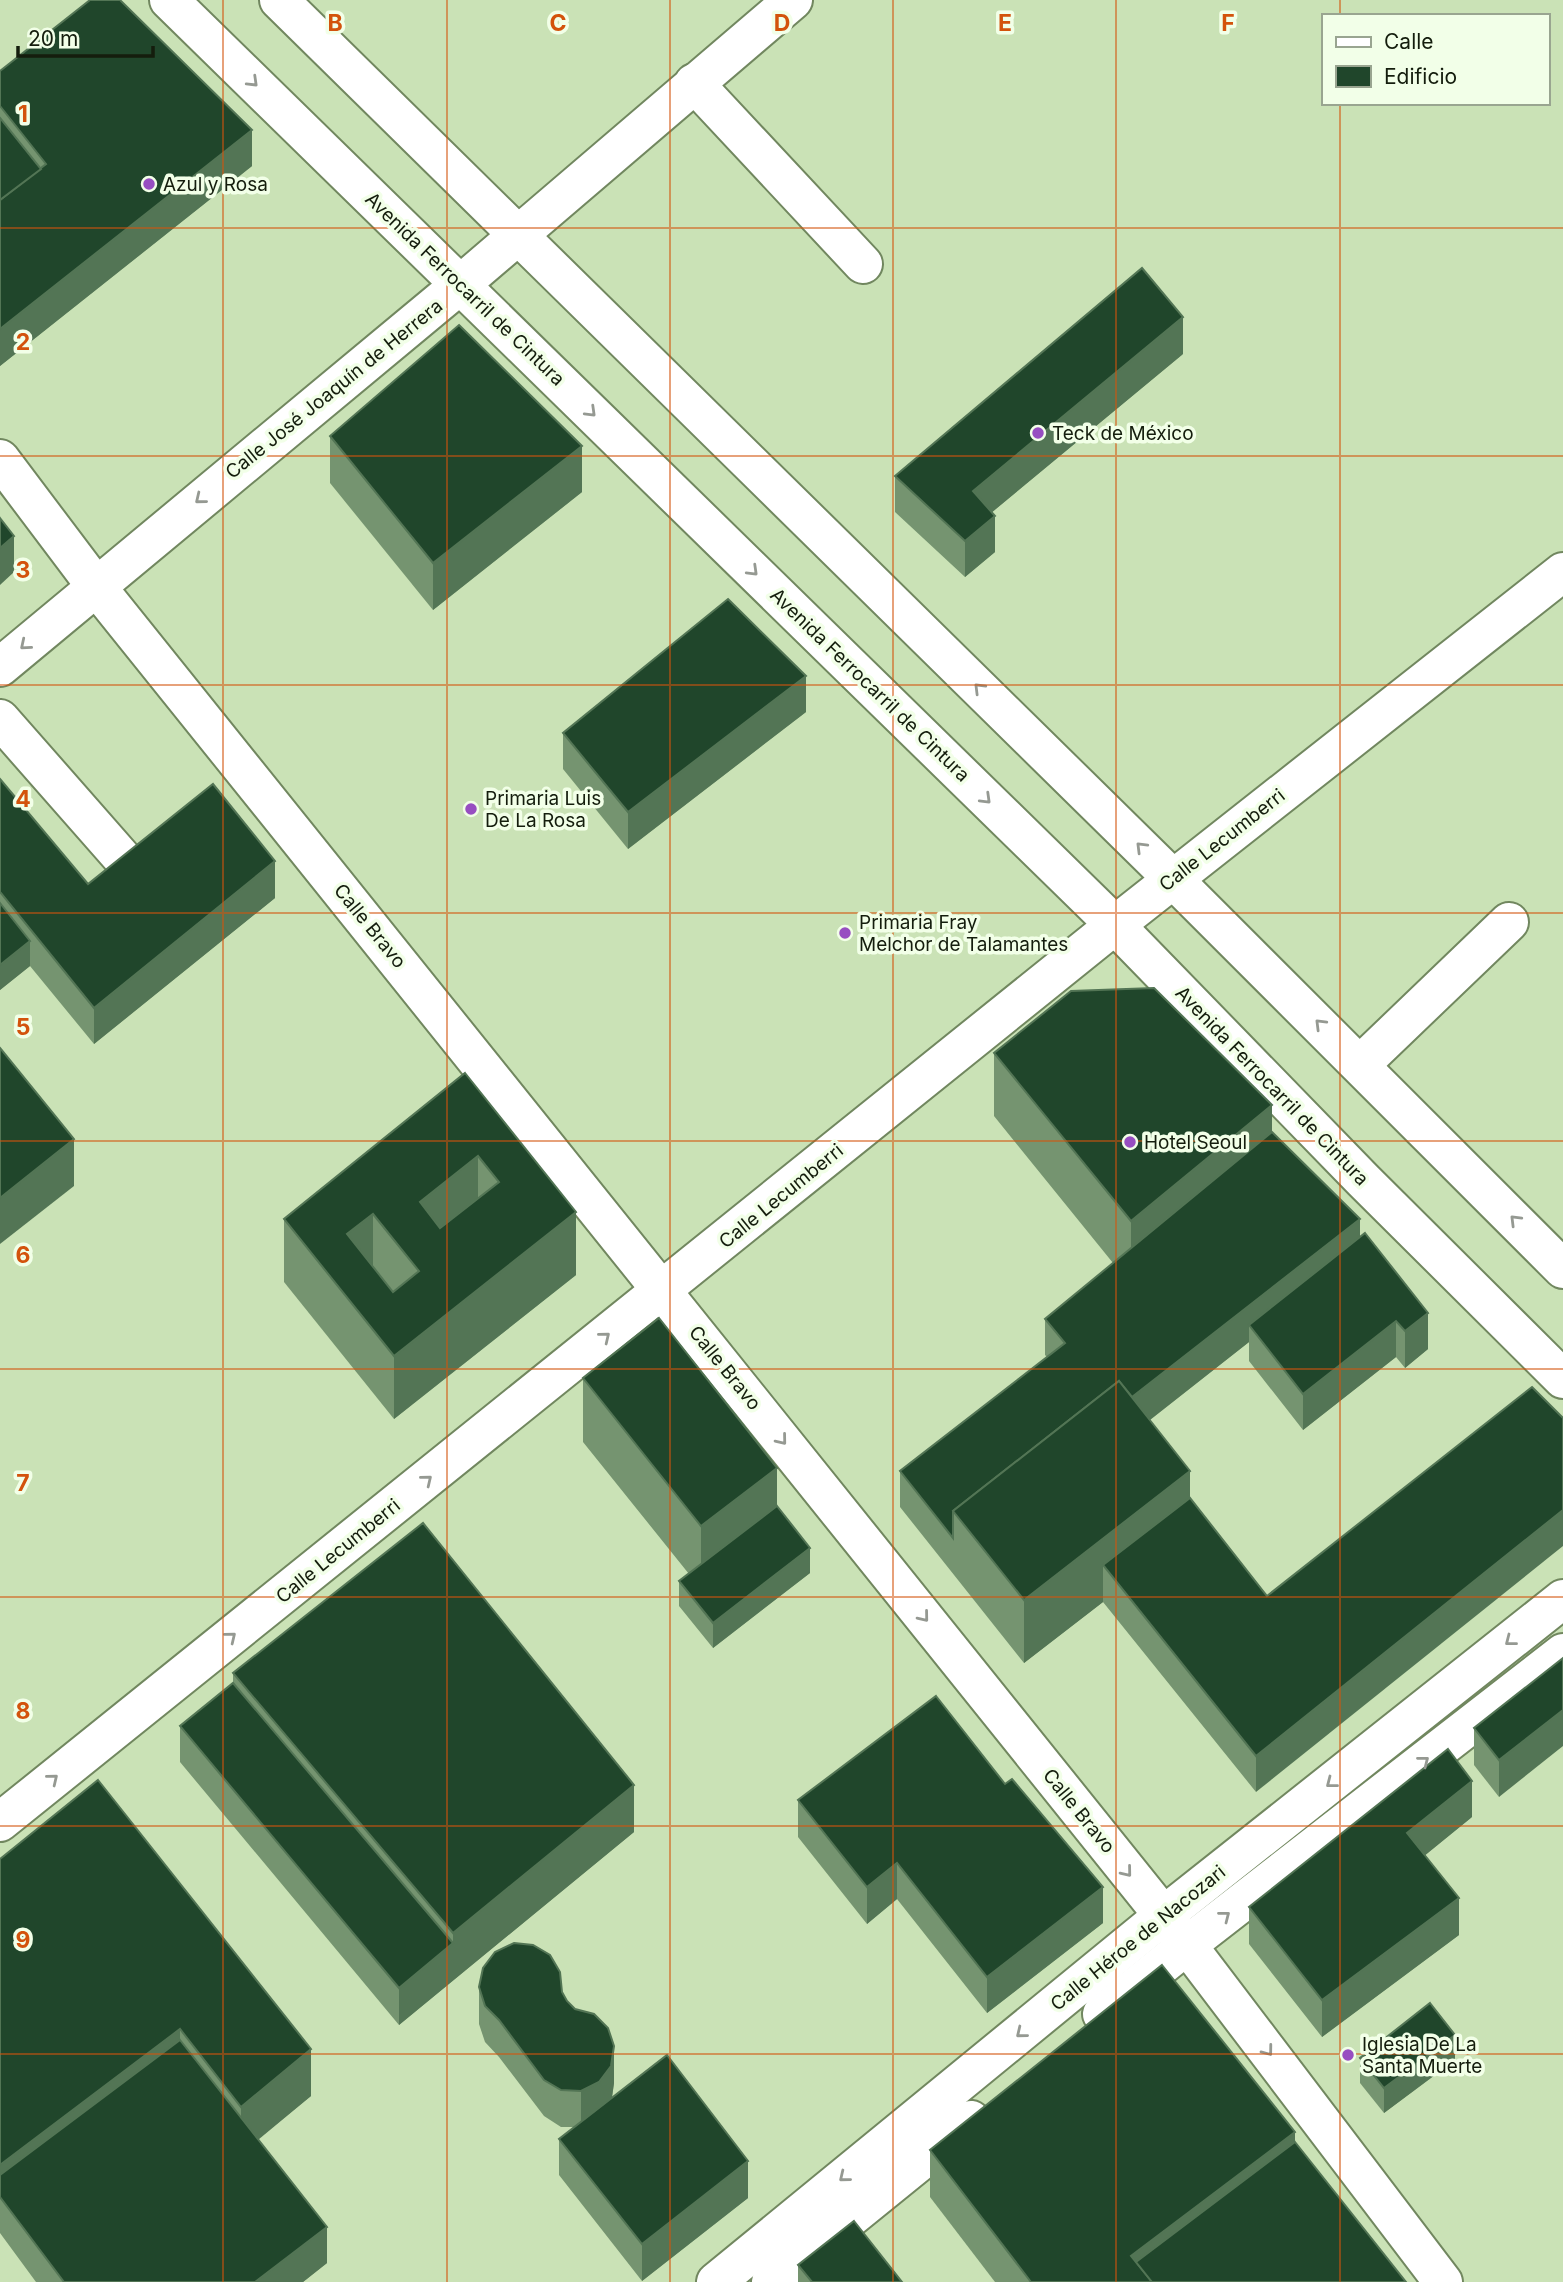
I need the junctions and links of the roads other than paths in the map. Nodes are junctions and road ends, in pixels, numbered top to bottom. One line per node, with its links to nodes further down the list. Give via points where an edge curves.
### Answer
1 (169, 0): 7 (street, Avenida Ferrocarril de Cintura, one-way to 7)
2 (279, 0): 5 (street)
3 (793, 0): 4 (street, Calle José Joaquín de Herrera)
4 (694, 83): 5 (street, Calle José Joaquín de Herrera); 6 (street)
5 (518, 235): 7 (street, Calle José Joaquín de Herrera); 14 (street, one-way to 5)
6 (863, 264)
7 (461, 285): 10 (street, Calle José Joaquín de Herrera, one-way to 10); 16 (street, Avenida Ferrocarril de Cintura, one-way to 16)
8 (0, 459): 10 (street, Calle Bravo)
9 (1563, 572): 14 (street, Calle Lecumberri)
10 (95, 585): 11 (street, Calle José Joaquín de Herrera, one-way to 11); 19 (street, Calle Bravo)
11 (0, 667)
12 (0, 719): 13 (street)
13 (123, 859)
14 (1173, 879): 16 (street, Calle Lecumberri); 17 (street, one-way to 14)
15 (1509, 922): 17 (street)
16 (1115, 925): 19 (street, Calle Lecumberri); 20 (street, Avenida Ferrocarril de Cintura)
17 (1361, 1064): 18 (street, one-way to 17)
18 (1563, 1269)
19 (663, 1290): 23 (street, Calle Lecumberri, one-way to 19); 24 (street, Calle Bravo, one-way to 24)
20 (1563, 1379)
21 (1563, 1599): 24 (street, Calle Héroe de Nacozari, one-way to 24)
22 (1563, 1653): 25 (street, Calle Héroe de Nacozari, one-way to 22)
23 (0, 1822)
24 (1163, 1916): 25 (street, Calle Bravo); 28 (street, Calle Héroe de Nacozari, one-way to 28)
25 (1187, 1945): 26 (street, Calle Héroe de Nacozari); 30 (street, Calle Bravo, one-way to 30)
26 (1070, 2040)
27 (995, 2100): 29 (street)
28 (716, 2282)
29 (771, 2282)
30 (1443, 2282)

